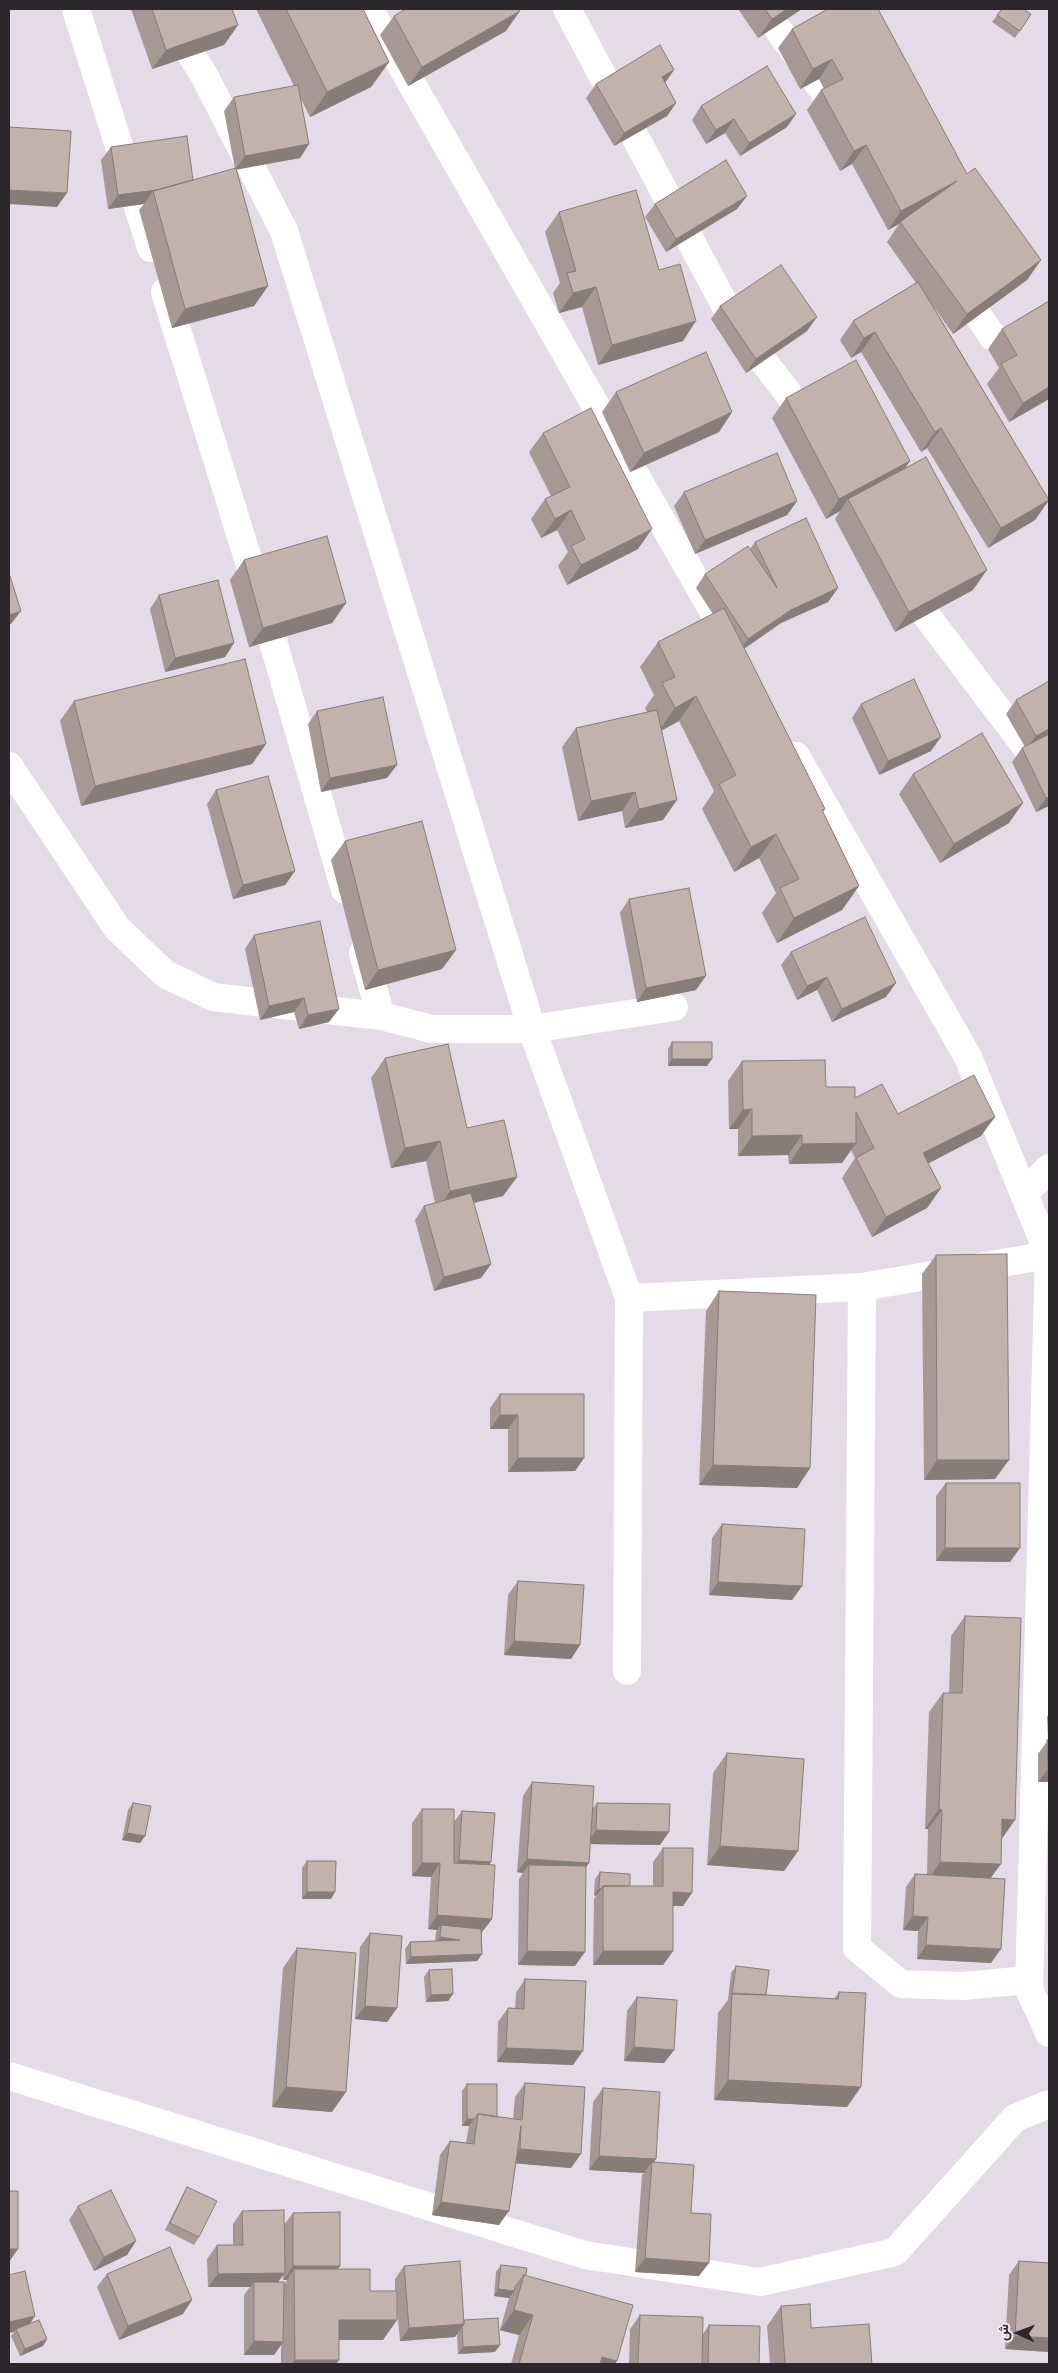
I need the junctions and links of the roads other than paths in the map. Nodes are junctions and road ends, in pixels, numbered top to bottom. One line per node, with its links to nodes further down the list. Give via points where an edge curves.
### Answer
1 (76, 9): 16 (street, via 260,597)
2 (162, 9): 17 (street, via 204,74 284,231)
3 (370, 9): 11 (street)
4 (567, 9): 9 (street, via 736,326 788,393)
5 (763, 9): 6 (street)
6 (860, 142)
7 (943, 264): 8 (street)
8 (992, 337)
9 (823, 452)
10 (889, 561): 14 (street, via 904,586 1034,756)
11 (731, 641)
12 (785, 737): 19 (street, via 968,1057)
13 (9, 766): 16 (street, via 117,928 165,974 214,996)
14 (1049, 784)
15 (674, 1007): 17 (street)
16 (381, 1016): 17 (street, via 432,1029)
17 (532, 1028): 22 (street)
18 (1049, 1168): 19 (street)
19 (1024, 1194): 20 (street)
20 (1049, 1255): 21 (street); 24 (street)
21 (862, 1287): 22 (street); 25 (street, via 856,1948 901,1984 963,1986)
22 (629, 1298): 23 (street)
23 (627, 1671)
24 (1040, 1925): 25 (street)
25 (1029, 1980): 26 (street, via 1029,1988)
26 (1049, 2033)
27 (9, 2076): 28 (street, via 585,2255 760,2282 896,2252 1015,2118)
28 (1049, 2104)

